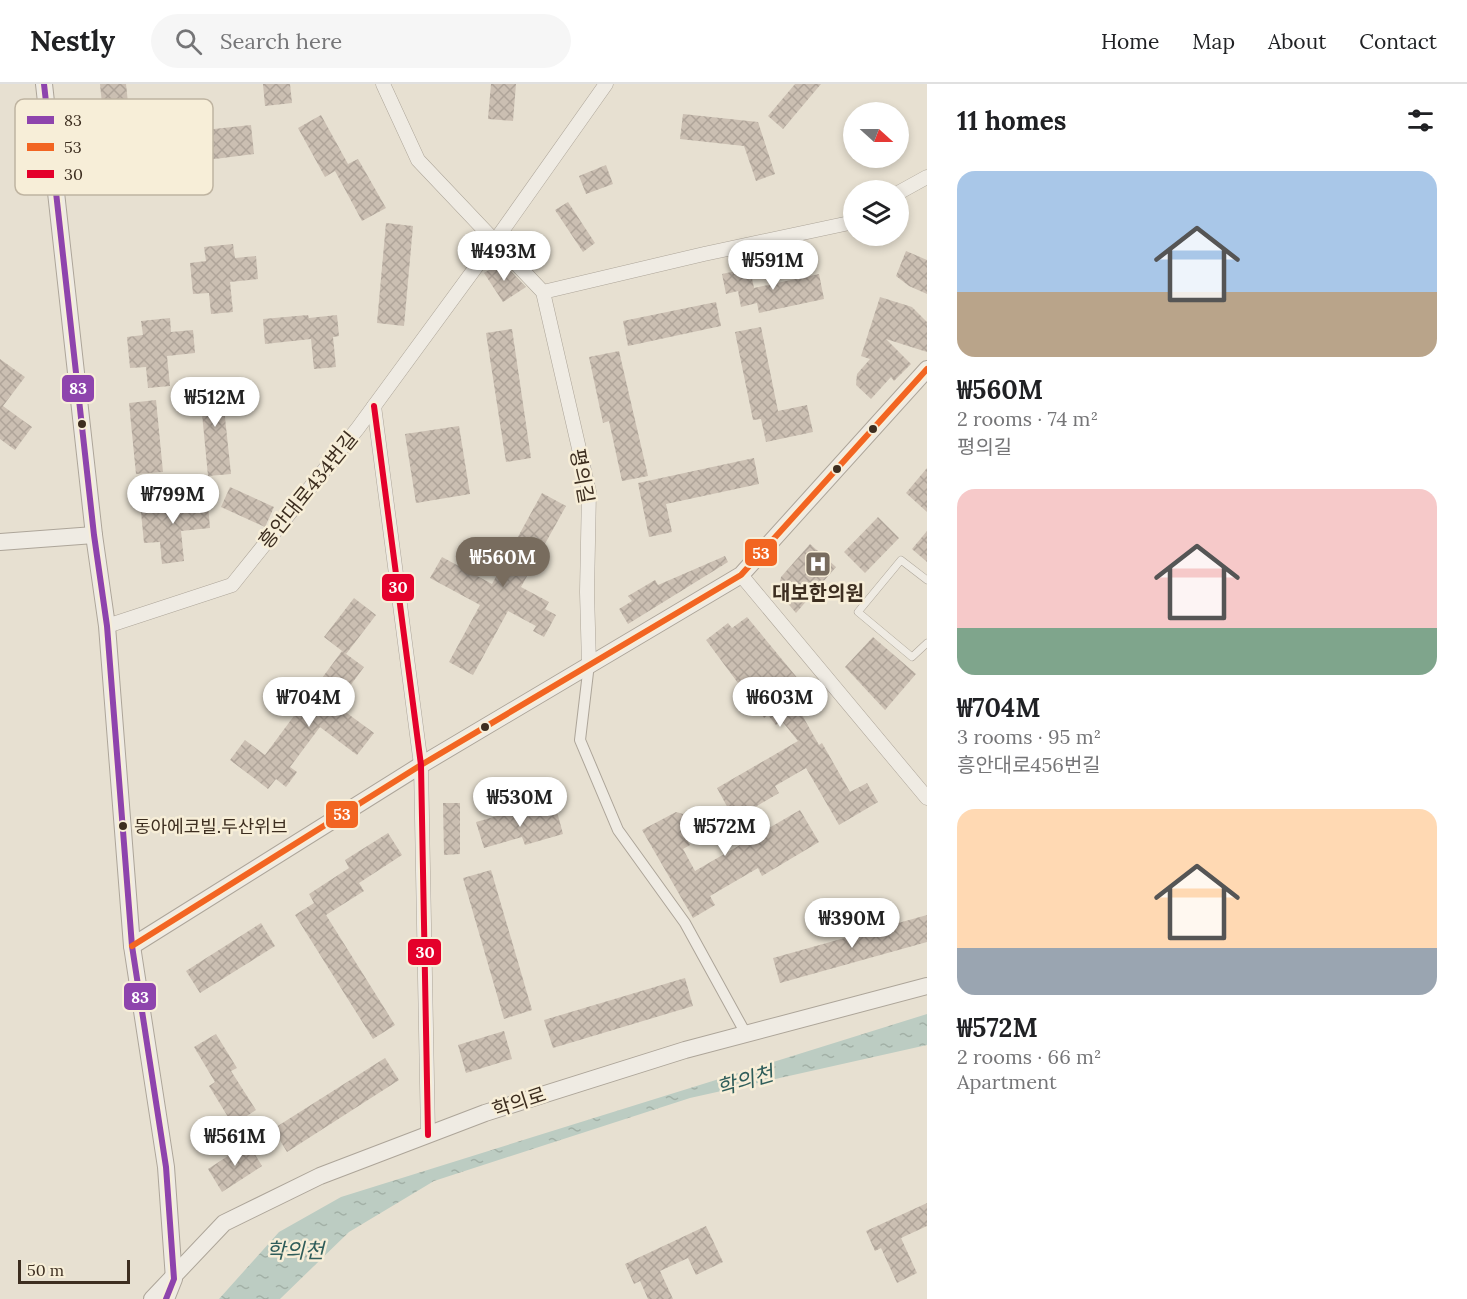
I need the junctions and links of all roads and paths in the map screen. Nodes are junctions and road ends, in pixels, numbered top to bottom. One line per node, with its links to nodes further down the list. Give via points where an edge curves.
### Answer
1 (44, 84): 4 (street)
2 (384, 84): 9 (street, via 418,160)
3 (606, 84): 9 (street, 흥안대로434번길)
4 (46, 99)
5 (927, 177): 6 (street)
6 (909, 187)
7 (56, 195): 13 (street)
8 (843, 225): 10 (street)
9 (495, 241): 10 (street); 12 (street, 흥안대로434번길)
10 (543, 292): 19 (street, 평의길, via 589,492)
11 (927, 369): 15 (street)
12 (374, 406): 17 (street, 흥안대로434번길, via 232,585); 20 (street)
13 (94, 534): 14 (street); 17 (street)
14 (0, 542)
15 (741, 575): 19 (street); 21 (street)
16 (927, 580): 18 (lane, via 901,560 858,612 912,657)
17 (107, 626): 22 (street)
18 (927, 643)
19 (589, 664): 20 (street); 24 (street, via 580,741 618,830 685,923)
20 (421, 765): 22 (street); 25 (street)
21 (927, 798)
22 (132, 946): 26 (street, via 166,1167)
23 (927, 986): 24 (street, 학의로)
24 (746, 1034): 25 (street, 학의로)
25 (428, 1135): 26 (street, 학의로, via 320,1176 224,1223)
26 (174, 1279): 27 (street, 학의로); 28 (street)
27 (152, 1299)
28 (166, 1299)

